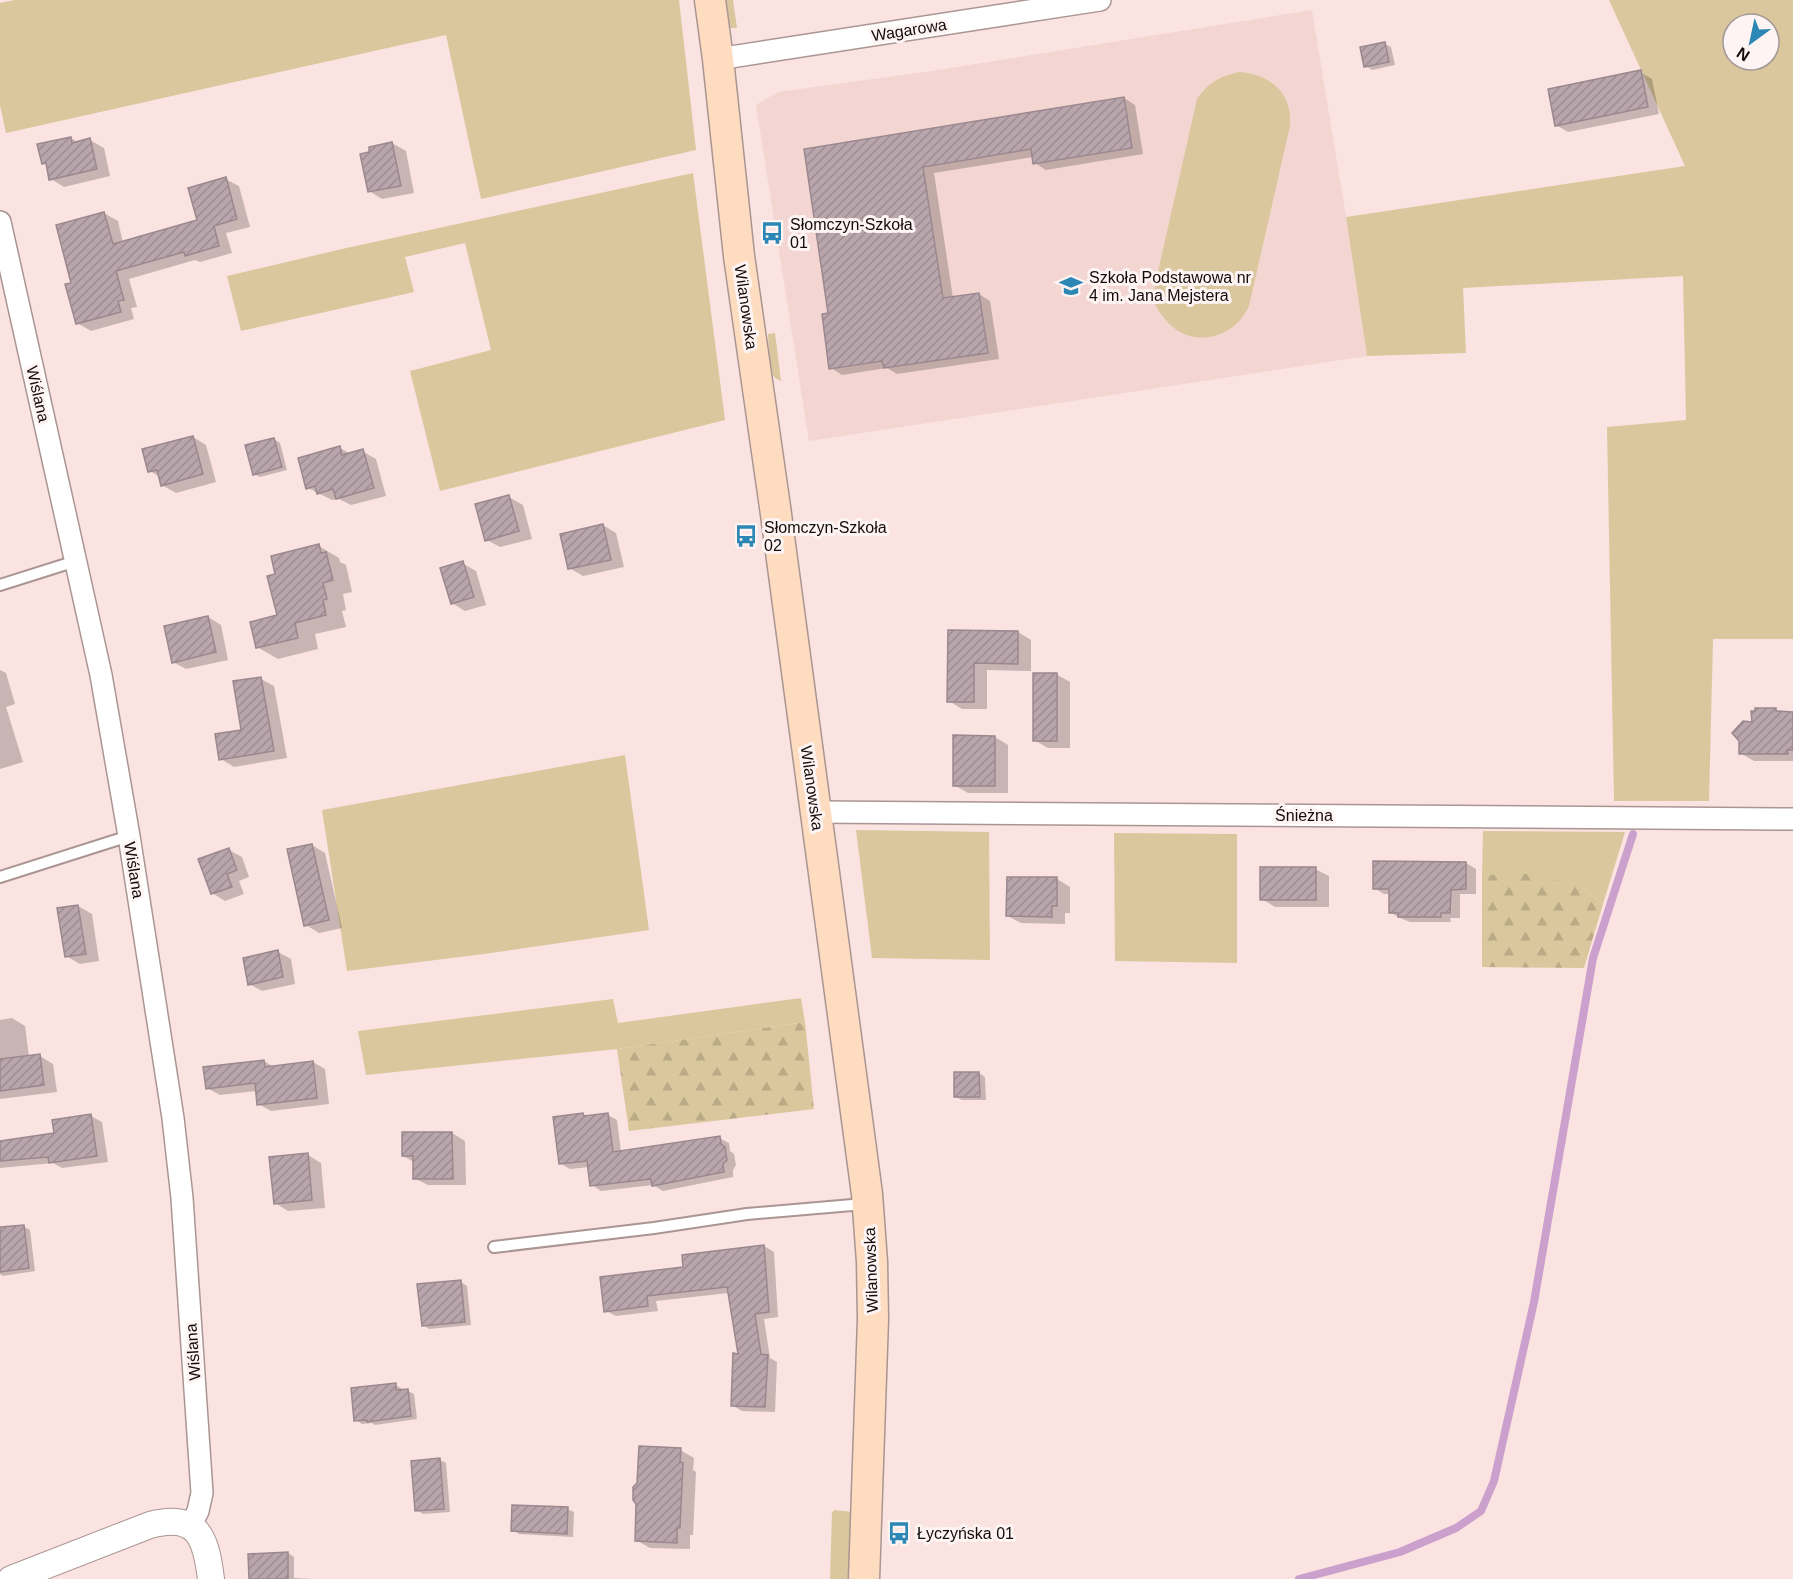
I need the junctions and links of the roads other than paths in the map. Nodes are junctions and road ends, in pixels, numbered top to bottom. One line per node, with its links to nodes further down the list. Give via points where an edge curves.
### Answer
1 (710, 0): 3 (main road, Wilanowska)
2 (1100, 0): 3 (street, Wagarowa)
3 (718, 59): 7 (main road, Wilanowska, via 739,256)
4 (0, 222): 5 (street, Wiślana)
5 (76, 561): 6 (lane); 9 (street, Wiślana)
6 (0, 585)
7 (815, 812): 8 (street, Śnieżna); 11 (main road, Wilanowska)
8 (1793, 819)
9 (129, 836): 10 (lane); 13 (street, Wiślana, via 182,1198 202,1493)
10 (0, 877)
11 (868, 1203): 12 (lane, via 747,1214); 16 (main road, Wilanowska, via 873,1318)
12 (494, 1247)
13 (191, 1525): 14 (street, via 165,1521 150,1525); 15 (street, via 205,1547)
14 (11, 1579)
15 (211, 1579)
16 (864, 1579)

